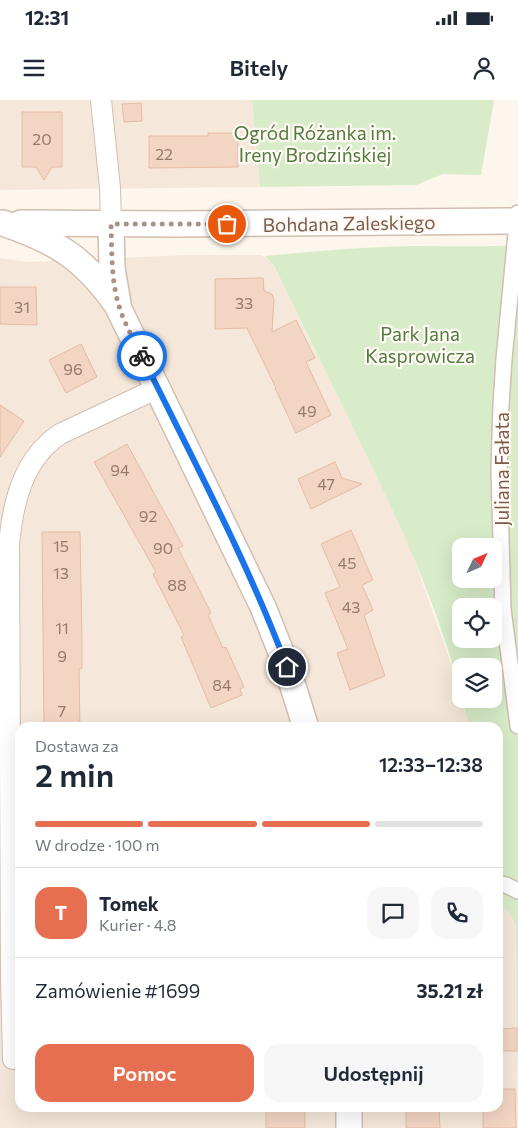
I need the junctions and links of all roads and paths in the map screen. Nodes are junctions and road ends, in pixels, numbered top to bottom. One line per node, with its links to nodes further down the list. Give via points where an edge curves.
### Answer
1 (102, 100): 4 (street)
2 (518, 218): 4 (street, Bohdana Zaleskiego); 8 (street, Juliana Fałata, via 502,377 499,470 503,609)
3 (1, 223): 4 (street, Bohdana Zaleskiego); 5 (street, via 36,234 73,255 103,285)
4 (111, 224): 5 (street, via 113,280)
5 (123, 317): 6 (street)
6 (158, 388): 7 (street, via 263,608 287,667); 11 (street, via 60,434 48,443 26,473 14,505 9,544)
7 (304, 722)
8 (518, 726)
9 (503, 884): 10 (street)
10 (518, 891)
11 (15, 977): 12 (street)
12 (13, 1059)
13 (349, 1112): 14 (street)
14 (349, 1128)

